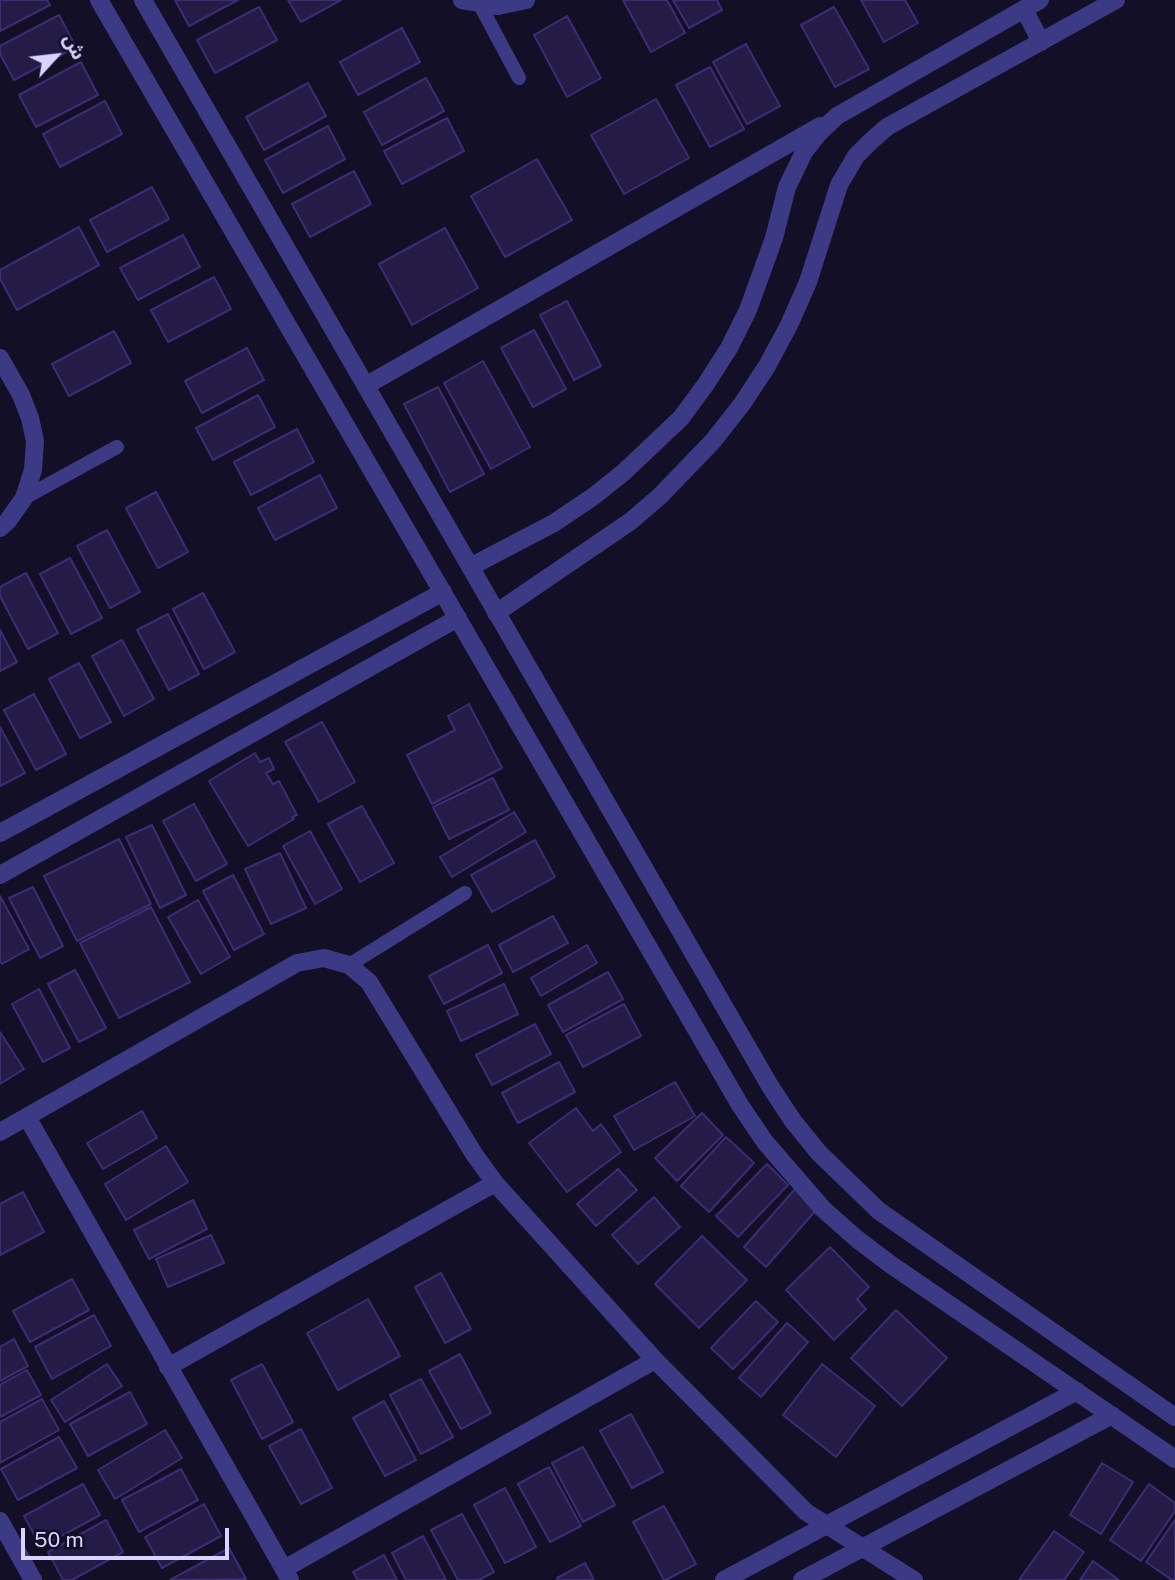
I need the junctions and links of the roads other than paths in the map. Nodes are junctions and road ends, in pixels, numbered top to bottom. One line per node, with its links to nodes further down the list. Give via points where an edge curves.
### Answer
1 (99, 0): 18 (street)
2 (143, 0): 13 (street)
3 (462, 0): 7 (street)
4 (526, 0): 7 (street)
5 (1040, 0): 8 (street)
6 (1116, 0): 9 (street)
7 (481, 5): 10 (lane)
8 (1024, 9): 9 (street); 11 (street)
9 (1041, 42): 19 (street, via 887,127 856,156 839,185 789,325 767,366 713,442 631,521)
10 (519, 78)
11 (837, 117): 13 (street); 17 (street, via 794,168 748,310 712,375 681,418 594,496 554,523)
12 (0, 358): 15 (street, via 26,406 35,441 33,470)
13 (367, 384): 17 (street)
14 (117, 447): 15 (lane)
15 (23, 498): 16 (street)
16 (0, 528)
17 (470, 567): 19 (street)
18 (443, 592): 20 (street); 21 (street)
19 (496, 613): 32 (street, via 770,1086 819,1153 879,1212 910,1235)
20 (458, 618): 22 (street); 30 (street, via 765,1142 823,1209 857,1239)
21 (0, 833)
22 (0, 875)
23 (465, 893): 24 (lane)
24 (349, 965): 25 (street, via 324,958 297,962); 27 (street, via 369,982)
25 (27, 1117): 26 (street); 29 (street)
26 (0, 1132)
27 (495, 1184): 28 (street); 29 (street)
28 (655, 1360): 35 (street, via 784,1492); 37 (street)
29 (168, 1367): 37 (street)
30 (1077, 1391): 31 (street); 35 (street)
31 (1112, 1415): 33 (street); 36 (street)
32 (1175, 1417)
33 (1175, 1459)
34 (0, 1521): 38 (street)
35 (826, 1525): 36 (street); 39 (street)
36 (862, 1548): 40 (street); 41 (street)
37 (287, 1575)
38 (33, 1580)
39 (724, 1580)
40 (802, 1580)
41 (914, 1580)

